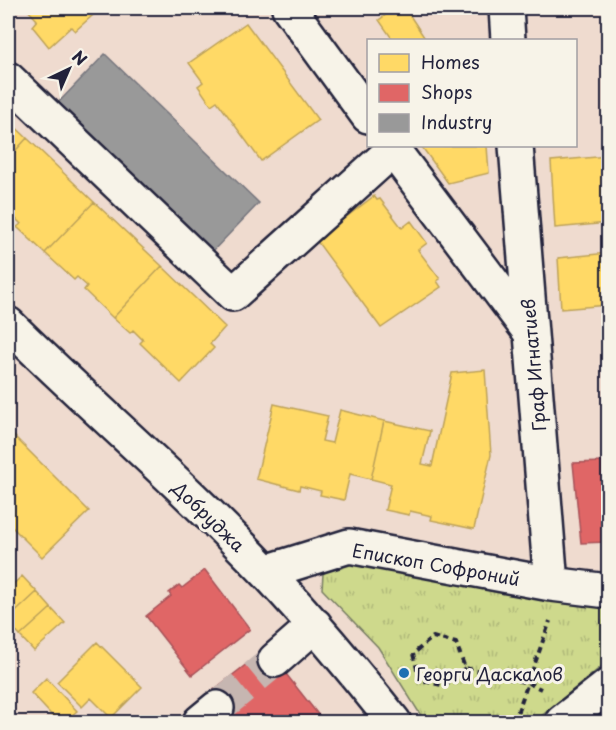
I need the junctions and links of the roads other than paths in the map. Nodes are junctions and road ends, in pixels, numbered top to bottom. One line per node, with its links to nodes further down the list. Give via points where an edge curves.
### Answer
1 (289, 8): 5 (street)
2 (506, 8): 3 (street)
3 (508, 39)
4 (8, 79): 7 (street, via 233,294)
5 (367, 113)
6 (516, 147): 9 (street, Граф Игнатиев)
7 (391, 148): 9 (street)
8 (9, 330): 10 (street, Добруджа)
9 (530, 332): 11 (street, Граф Игнатиев)
10 (266, 572): 11 (street, Епископ Софроний, via 349,546); 13 (street, Добруджа)
11 (551, 584): 12 (street, Епископ Софроний)
12 (609, 591)
13 (315, 625): 14 (street); 17 (street, Добруджа)
14 (275, 660)
15 (609, 686): 16 (street)
16 (570, 716)
17 (393, 723)

